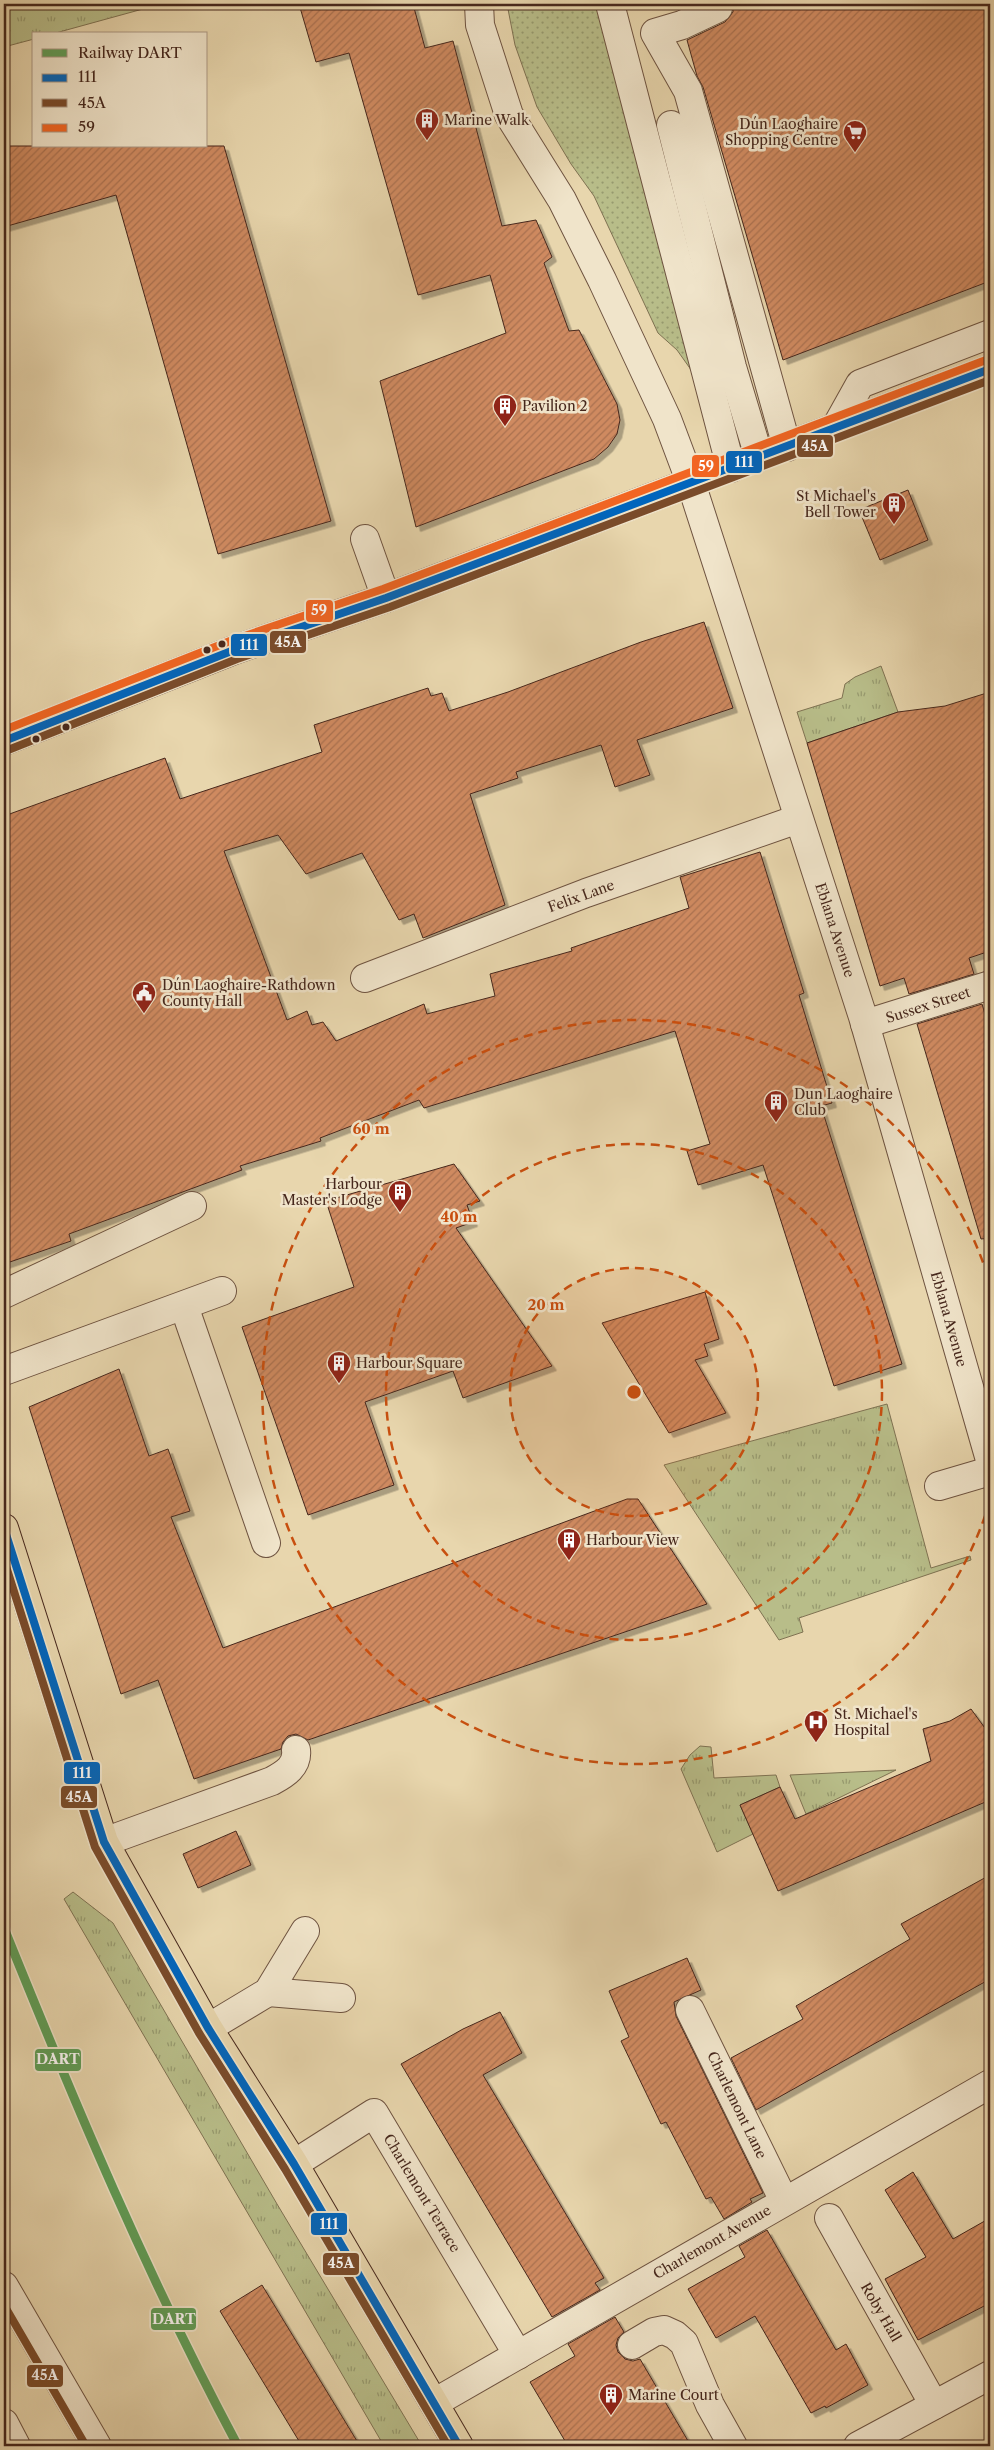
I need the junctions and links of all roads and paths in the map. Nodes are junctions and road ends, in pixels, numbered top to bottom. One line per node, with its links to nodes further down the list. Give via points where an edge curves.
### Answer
1 (479, 4): 11 (street, Eblana Avenue, via 480,25 508,115 562,200 602,280 667,419)
2 (610, 4): 10 (street)
3 (717, 4): 8 (street, via 718,8 682,26 655,33 688,91)
4 (671, 125): 9 (street, via 732,367)
5 (990, 334): 7 (street, via 860,384)
6 (990, 369): 7 (main road)
7 (836, 427): 8 (main road)
8 (787, 447): 9 (main road)
9 (759, 457): 10 (main road)
10 (731, 468): 11 (main road)
11 (691, 483): 13 (main road); 15 (street, Eblana Avenue)
12 (365, 539): 13 (street)
13 (386, 598): 14 (main road, via 234,650)
14 (4, 741)
15 (798, 819): 16 (street, Felix Lane, via 586,893); 18 (street, Eblana Avenue)
16 (365, 978)
17 (990, 985): 18 (street, Sussex Street)
18 (865, 1024): 24 (street, Eblana Avenue)
19 (192, 1206): 21 (street)
20 (222, 1291): 22 (street)
21 (4, 1294)
22 (184, 1306): 23 (street); 28 (street)
23 (4, 1371)
24 (990, 1460)
25 (990, 1471): 26 (street)
26 (939, 1486)
27 (4, 1528): 30 (main road)
28 (266, 1543)
29 (296, 1750): 30 (street, via 293,1764 286,1773 272,1781)
30 (104, 1842): 35 (main road)
31 (305, 1931): 32 (street)
32 (268, 1992): 33 (street); 35 (street)
33 (341, 1998)
34 (690, 2010): 38 (street, Charlemont Lane)
35 (208, 2028): 37 (main road)
36 (990, 2084): 38 (street, Charlemont Avenue)
37 (294, 2164): 42 (street, Charlemont Terrace, via 374,2113); 44 (main road)
38 (784, 2201): 42 (street, Charlemont Avenue)
39 (828, 2218): 45 (street, Roby Hall)
40 (4, 2286): 48 (street)
41 (632, 2345): 50 (street, via 664,2330 684,2343 710,2405)
42 (518, 2355): 44 (street, Charlemont Avenue)
43 (990, 2375): 45 (street)
44 (434, 2403): 49 (main road)
45 (934, 2405): 51 (street)
46 (4, 2423): 47 (street)
47 (16, 2446)
48 (97, 2446)
49 (459, 2446)
50 (733, 2446)
51 (858, 2446)

